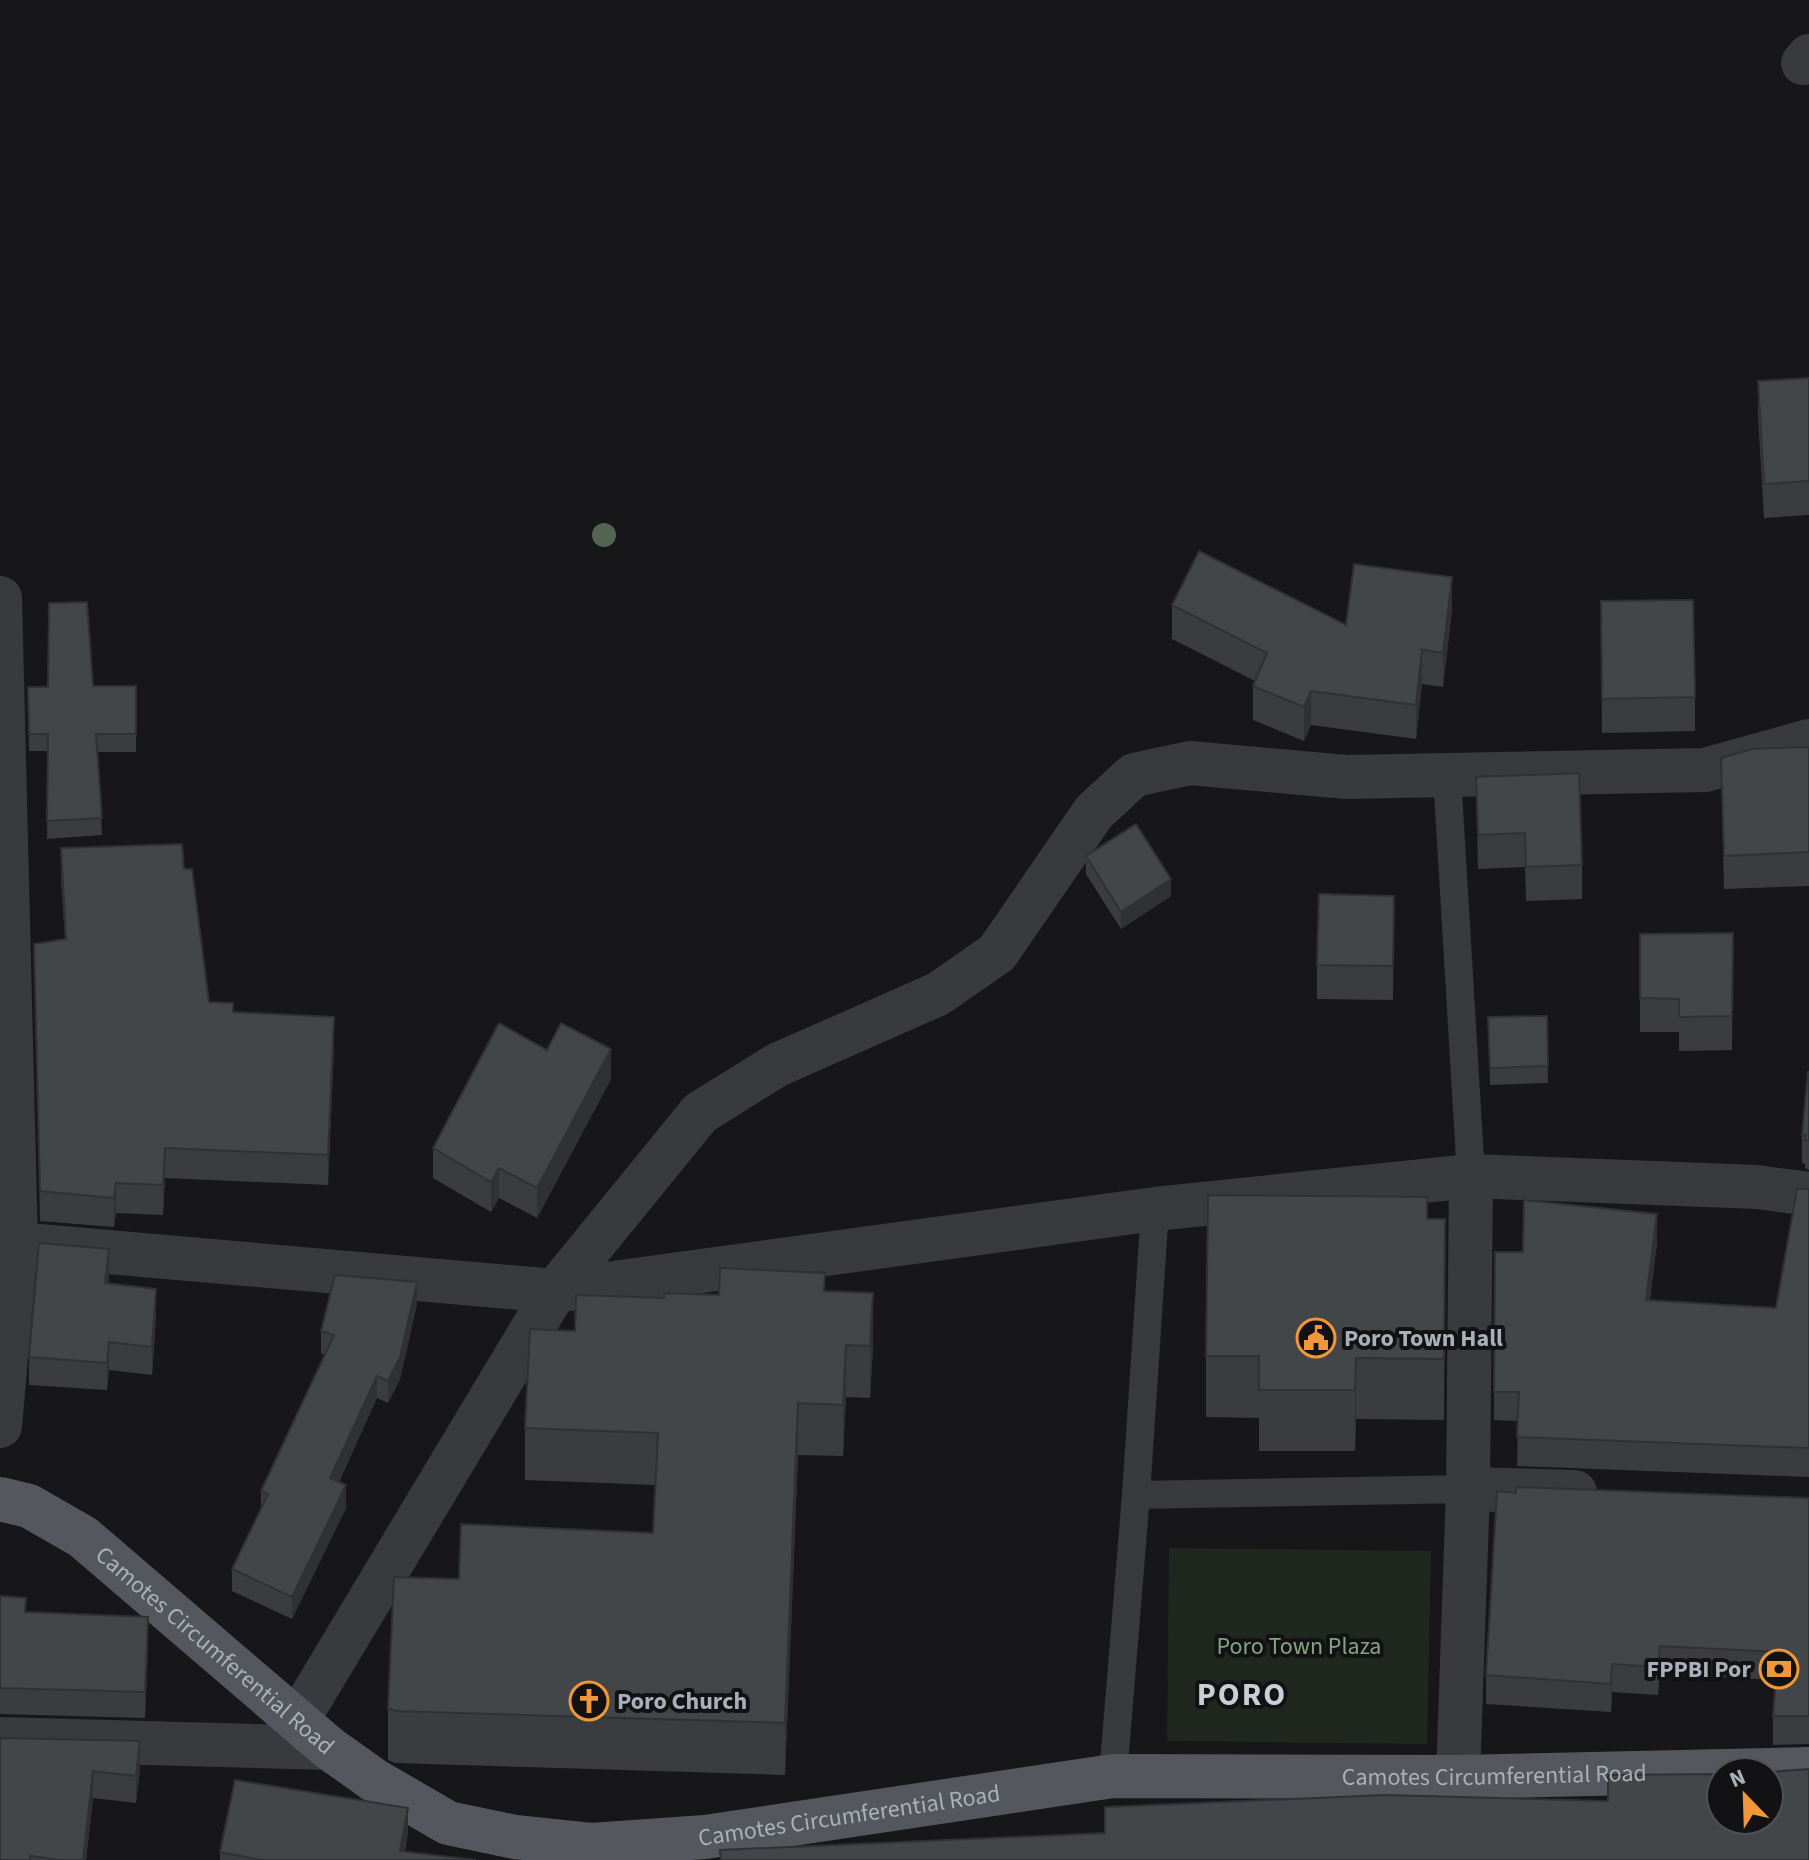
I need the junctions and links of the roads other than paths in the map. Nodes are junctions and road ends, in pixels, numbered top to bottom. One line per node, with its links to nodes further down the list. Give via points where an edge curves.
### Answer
1 (0, 598): 7 (street)
2 (1809, 741): 3 (street, via 1705,770)
3 (1447, 775): 4 (lane); 8 (street, via 1346,777 1190,763 1134,775 1094,812 997,953 938,994 777,1065 700,1113)
4 (1471, 1176): 5 (street, via 1757,1187); 6 (street); 10 (street)
5 (1809, 1194)
6 (1155, 1209): 8 (street); 12 (lane)
7 (8, 1244): 8 (street); 9 (street)
8 (555, 1291): 14 (street)
9 (0, 1426)
10 (1468, 1489): 11 (street); 12 (lane); 18 (street)
11 (1611, 1493)
12 (1136, 1495): 17 (lane)
13 (0, 1499): 14 (main road, Camotes Circumferential Road, via 29,1506 83,1537)
14 (313, 1735): 15 (street); 17 (main road, Camotes Circumferential Road, via 374,1780 448,1823 591,1845 705,1837)
15 (0, 1739)
16 (1809, 1769): 18 (main road, Camotes Circumferential Road)
17 (1113, 1776): 18 (main road, Camotes Circumferential Road)
18 (1458, 1777)

